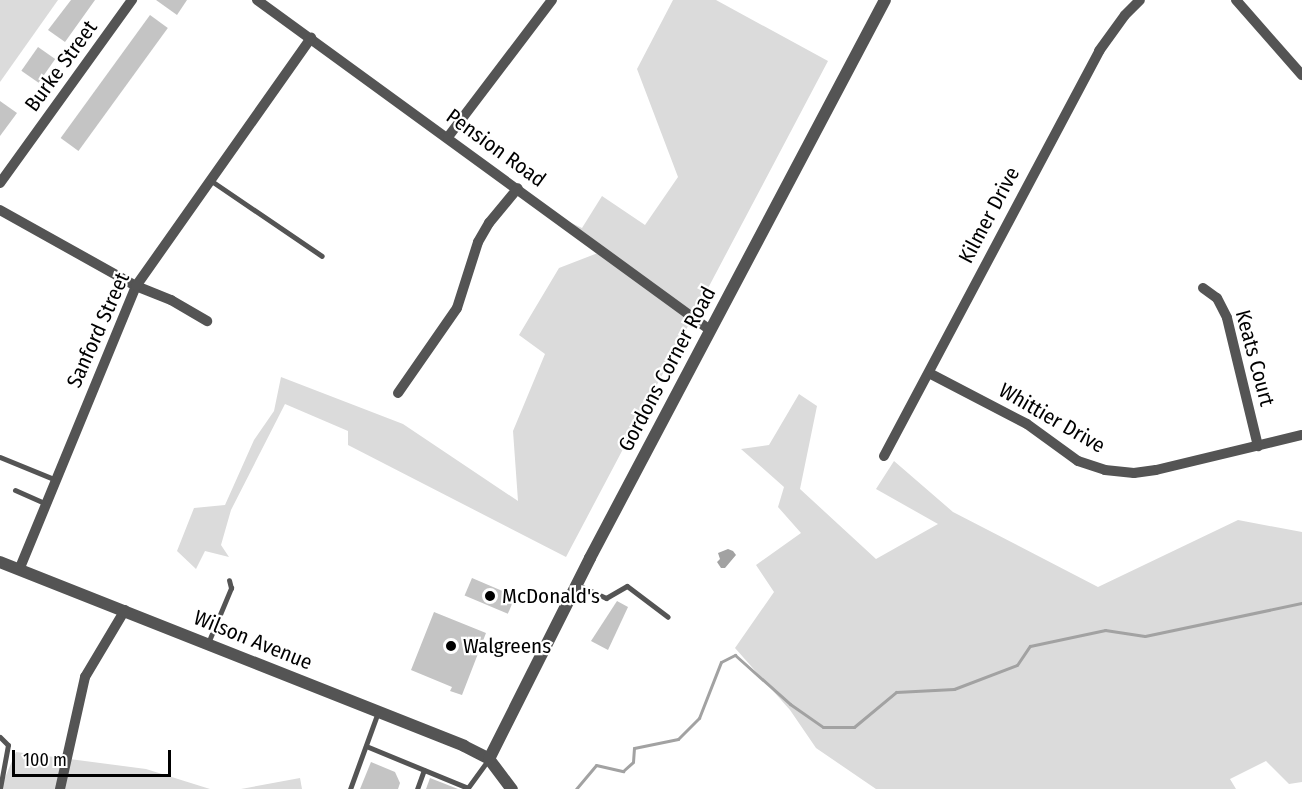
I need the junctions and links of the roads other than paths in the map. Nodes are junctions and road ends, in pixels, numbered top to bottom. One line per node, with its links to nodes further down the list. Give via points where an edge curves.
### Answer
1 (132, 0): 11 (street, Burke Street)
2 (257, 0): 7 (street, Pension Road)
3 (552, 0): 9 (street)
4 (885, 0): 18 (street, Gordons Corner Road)
5 (1140, 0): 19 (street, Kilmer Drive, via 1099,51)
6 (1236, 0): 8 (street)
7 (310, 38): 9 (street, Pension Road); 10 (street, Sanford Street)
8 (1302, 75)
9 (448, 137): 12 (street, Pension Road)
10 (210, 180): 14 (lane); 15 (street, Sanford Street)
11 (0, 183)
12 (518, 188): 18 (street, Pension Road); 20 (street, via 478,242 458,308)
13 (0, 210): 15 (street)
14 (322, 256)
15 (136, 286): 17 (street); 25 (street, Sanford Street)
16 (1203, 288): 22 (street, Keats Court, via 1217,298 1227,318)
17 (207, 321)
18 (710, 330): 31 (street, Gordons Corner Road)
19 (929, 373): 22 (street, Whittier Drive, via 1027,424 1078,460 1105,470 1156,470); 23 (street, Kilmer Drive)
20 (398, 393)
21 (1302, 435): 22 (street, Whittier Drive)
22 (1258, 446)
23 (884, 456)
24 (0, 457): 25 (lane)
25 (56, 480): 27 (street, Sanford Street)
26 (15, 490): 27 (lane)
27 (46, 504): 29 (street, Sanford Street)
28 (0, 562): 29 (street, Wilson Avenue)
29 (19, 570): 32 (street, Wilson Avenue)
30 (229, 580): 34 (lane, via 231,588)
31 (576, 584): 33 (lane, via 606,598 627,585); 38 (street, Gordons Corner Road)
32 (125, 610): 34 (street, Wilson Avenue); 42 (street, via 85,677)
33 (668, 617)
34 (208, 643): 35 (street, Wilson Avenue)
35 (378, 712): 37 (lane); 38 (street, Wilson Avenue)
36 (0, 737): 40 (lane, via 8,745)
37 (366, 746): 39 (lane); 43 (lane)
38 (489, 759): 41 (lane); 45 (street)
39 (424, 770): 41 (lane); 44 (lane)
40 (0, 788)
41 (468, 788)
42 (60, 789)
43 (350, 789)
44 (417, 789)
45 (512, 789)

